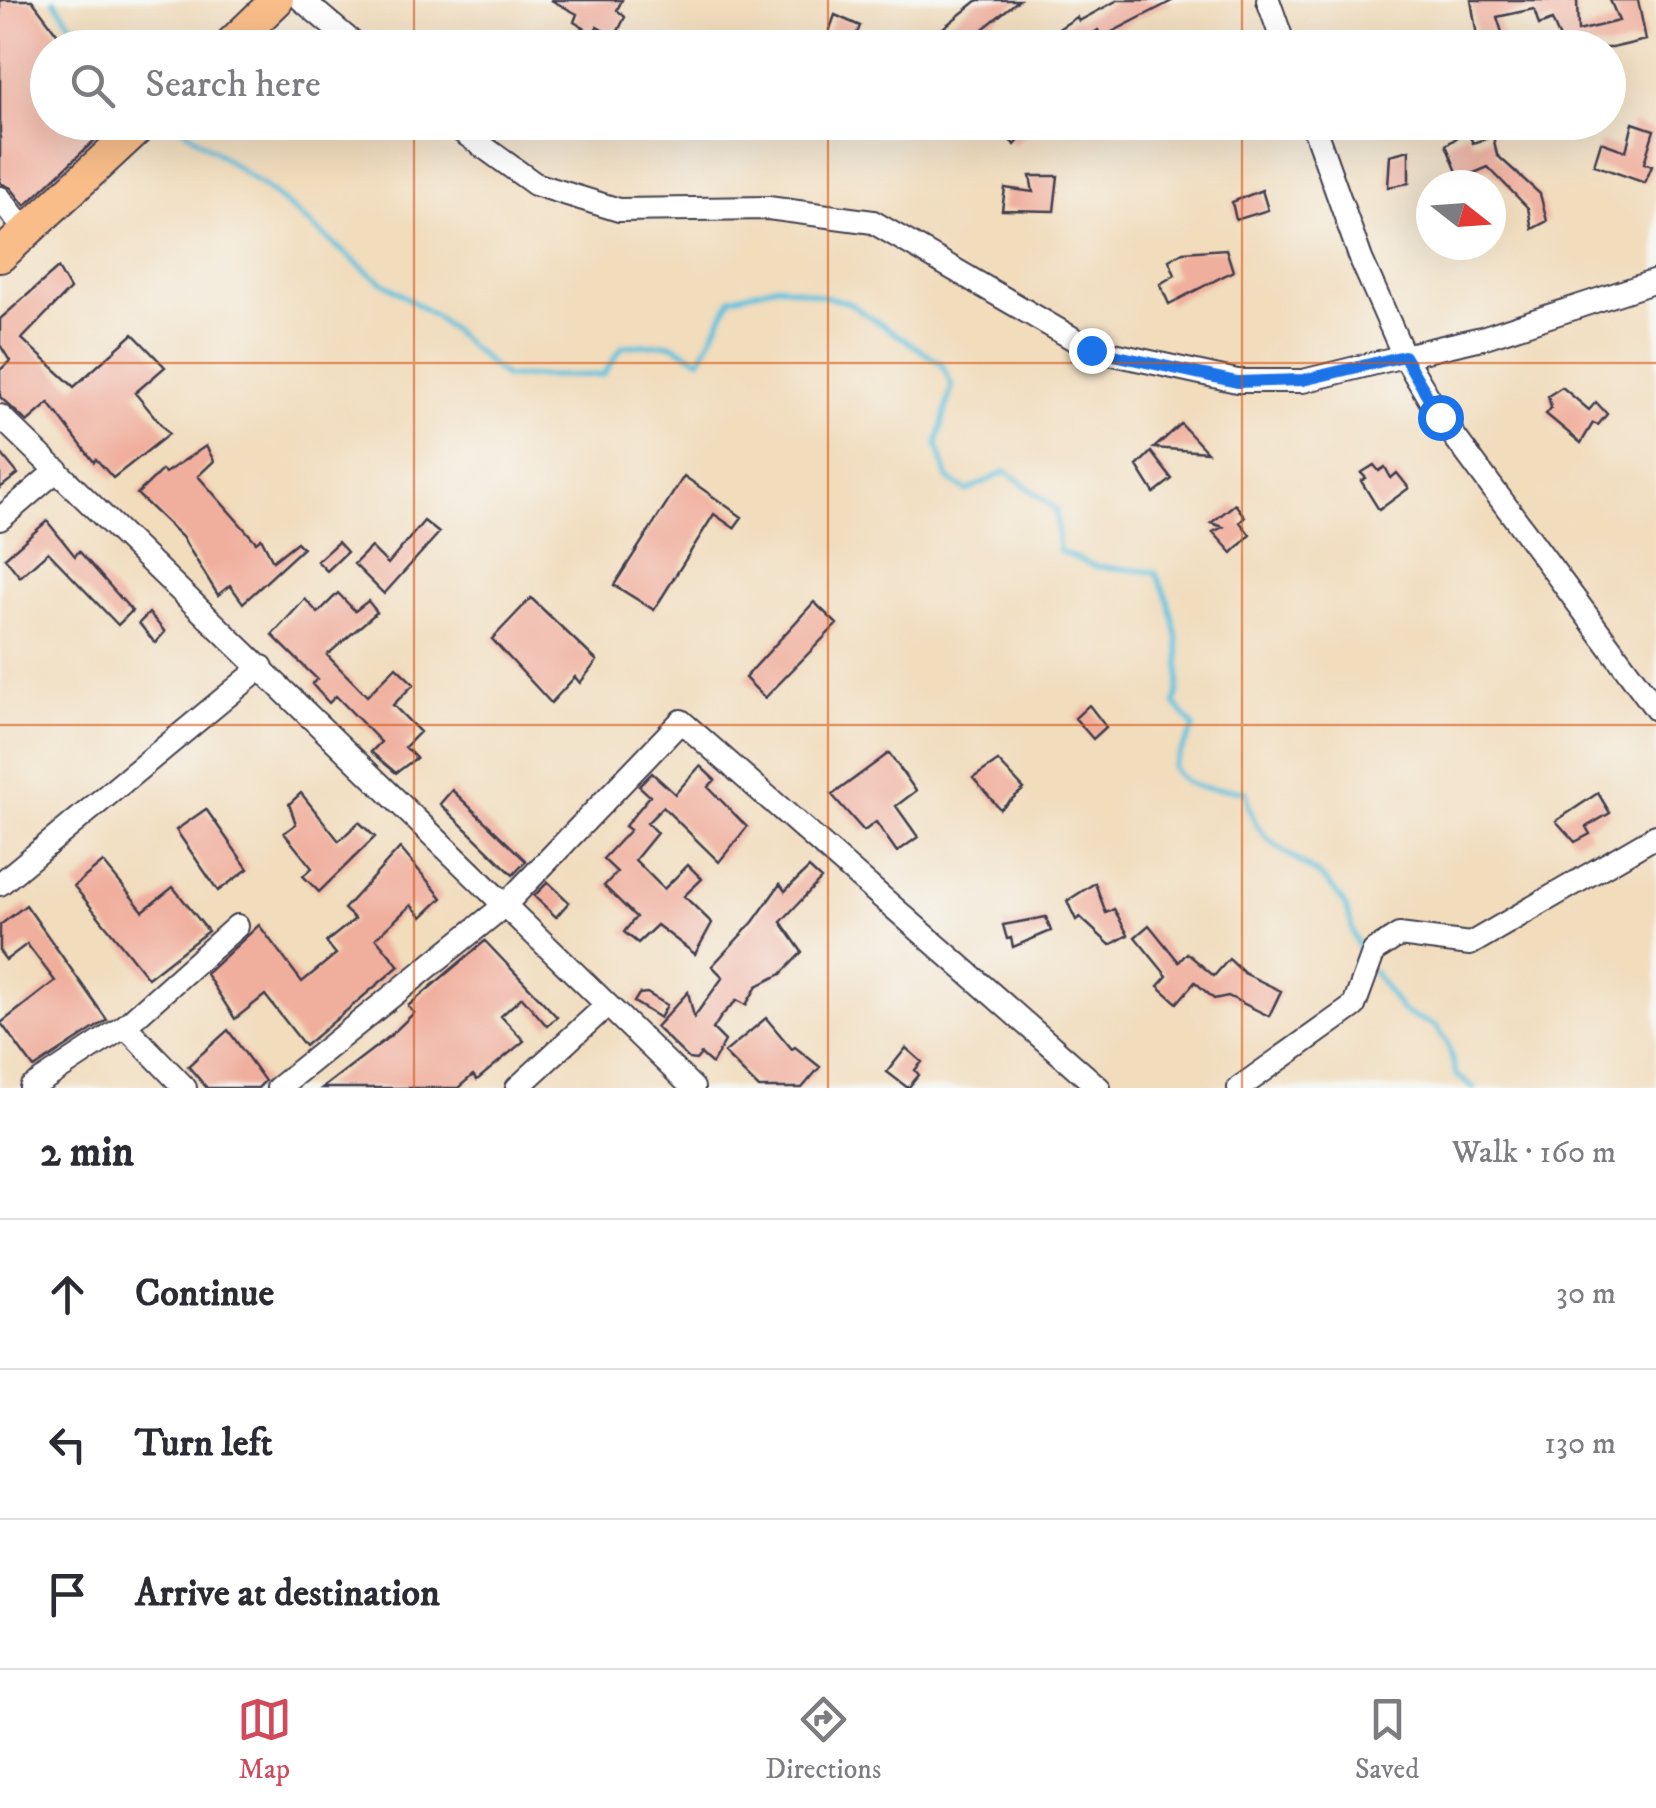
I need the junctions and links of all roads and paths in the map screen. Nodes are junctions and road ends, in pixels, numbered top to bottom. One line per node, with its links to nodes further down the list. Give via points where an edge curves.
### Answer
1 (277, 0): 4 (highway)
2 (302, 0): 5 (street)
3 (1268, 0): 6 (street)
4 (246, 30)
5 (338, 30)
6 (1279, 30)
7 (125, 140): 11 (highway)
8 (473, 140): 14 (street, via 535,184 620,210 768,208 873,222 1091,350 1237,382 1303,380)
9 (1318, 140): 14 (street)
10 (0, 198): 11 (street)
11 (26, 232): 12 (highway)
12 (0, 256)
13 (1656, 281): 14 (street)
14 (1404, 356): 19 (street, via 1440,417)
15 (0, 416): 16 (street)
16 (57, 470): 17 (street); 18 (street)
17 (0, 519)
18 (262, 667): 21 (street); 22 (street)
19 (1656, 709)
20 (1656, 836): 32 (street, via 1470,944 1399,935 1374,950 1354,1006)
21 (0, 884)
22 (504, 905): 24 (street); 28 (street); 31 (street, via 680,721)
23 (237, 926): 25 (street)
24 (607, 1005): 29 (street); 30 (street)
25 (125, 1026): 26 (street); 27 (street)
26 (32, 1088)
27 (185, 1088)
28 (278, 1088)
29 (517, 1088)
30 (693, 1088)
31 (1099, 1088)
32 (1239, 1088)

